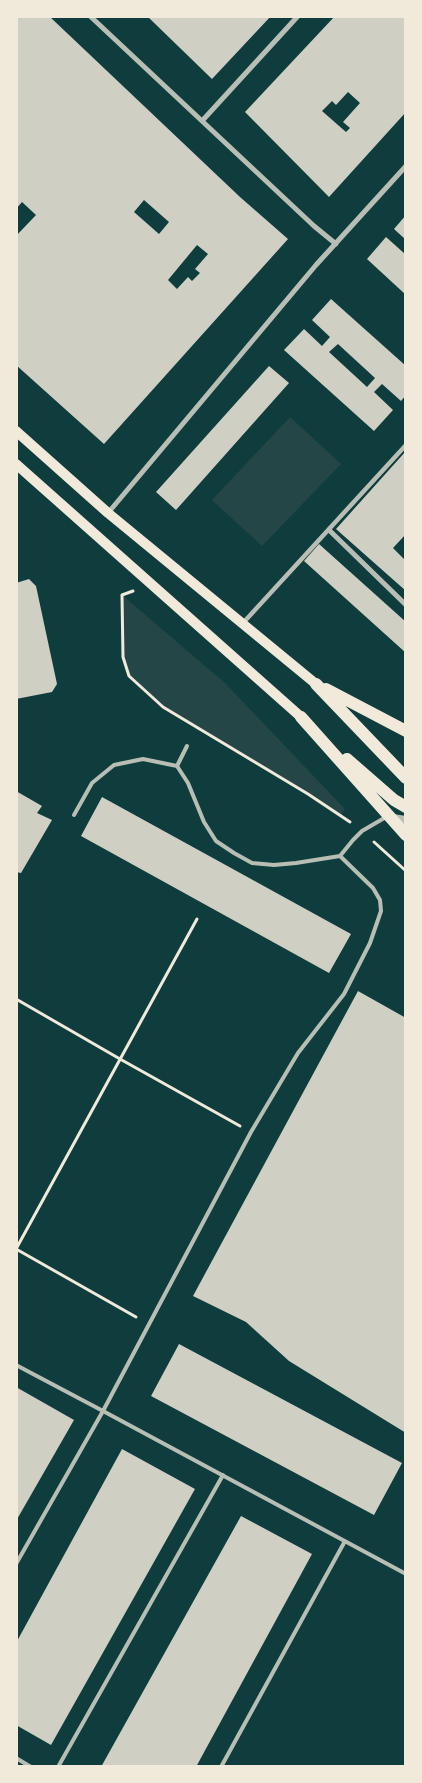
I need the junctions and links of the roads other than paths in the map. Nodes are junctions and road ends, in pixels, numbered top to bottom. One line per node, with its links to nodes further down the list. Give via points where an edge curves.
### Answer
1 (298, 16): 3 (street)
2 (91, 17): 3 (street)
3 (202, 121): 5 (street)
4 (406, 166): 5 (street)
5 (336, 244): 9 (street)
6 (16, 431): 9 (main road)
7 (406, 445): 10 (street)
8 (16, 464): 14 (main road)
9 (108, 513): 12 (main road)
10 (329, 530): 11 (street); 12 (street)
11 (406, 605)
12 (243, 623): 13 (main road)
13 (316, 684): 15 (main road); 18 (main road)
14 (301, 717): 19 (main road); 21 (main road)
15 (406, 731)
16 (187, 746): 17 (lane)
17 (177, 766): 20 (lane, via 143,759 114,765 92,783); 25 (lane, via 216,840 252,863 274,865)
18 (406, 778)
19 (406, 807)
20 (74, 815)
21 (388, 816): 22 (lane); 23 (lane); 24 (main road); 25 (lane, via 362,831)
22 (406, 818)
23 (406, 822)
24 (406, 835)
25 (340, 856): 27 (lane, via 373,888 380,900 381,912 370,943 344,994 298,1052 251,1132)
26 (16, 1366): 27 (lane)
27 (103, 1411): 28 (lane); 30 (lane)
28 (223, 1475): 29 (lane); 34 (lane)
29 (345, 1541): 31 (lane); 35 (lane)
30 (16, 1564)
31 (406, 1574)
32 (16, 1758): 33 (lane)
33 (31, 1767)
34 (58, 1767)
35 (221, 1767)

